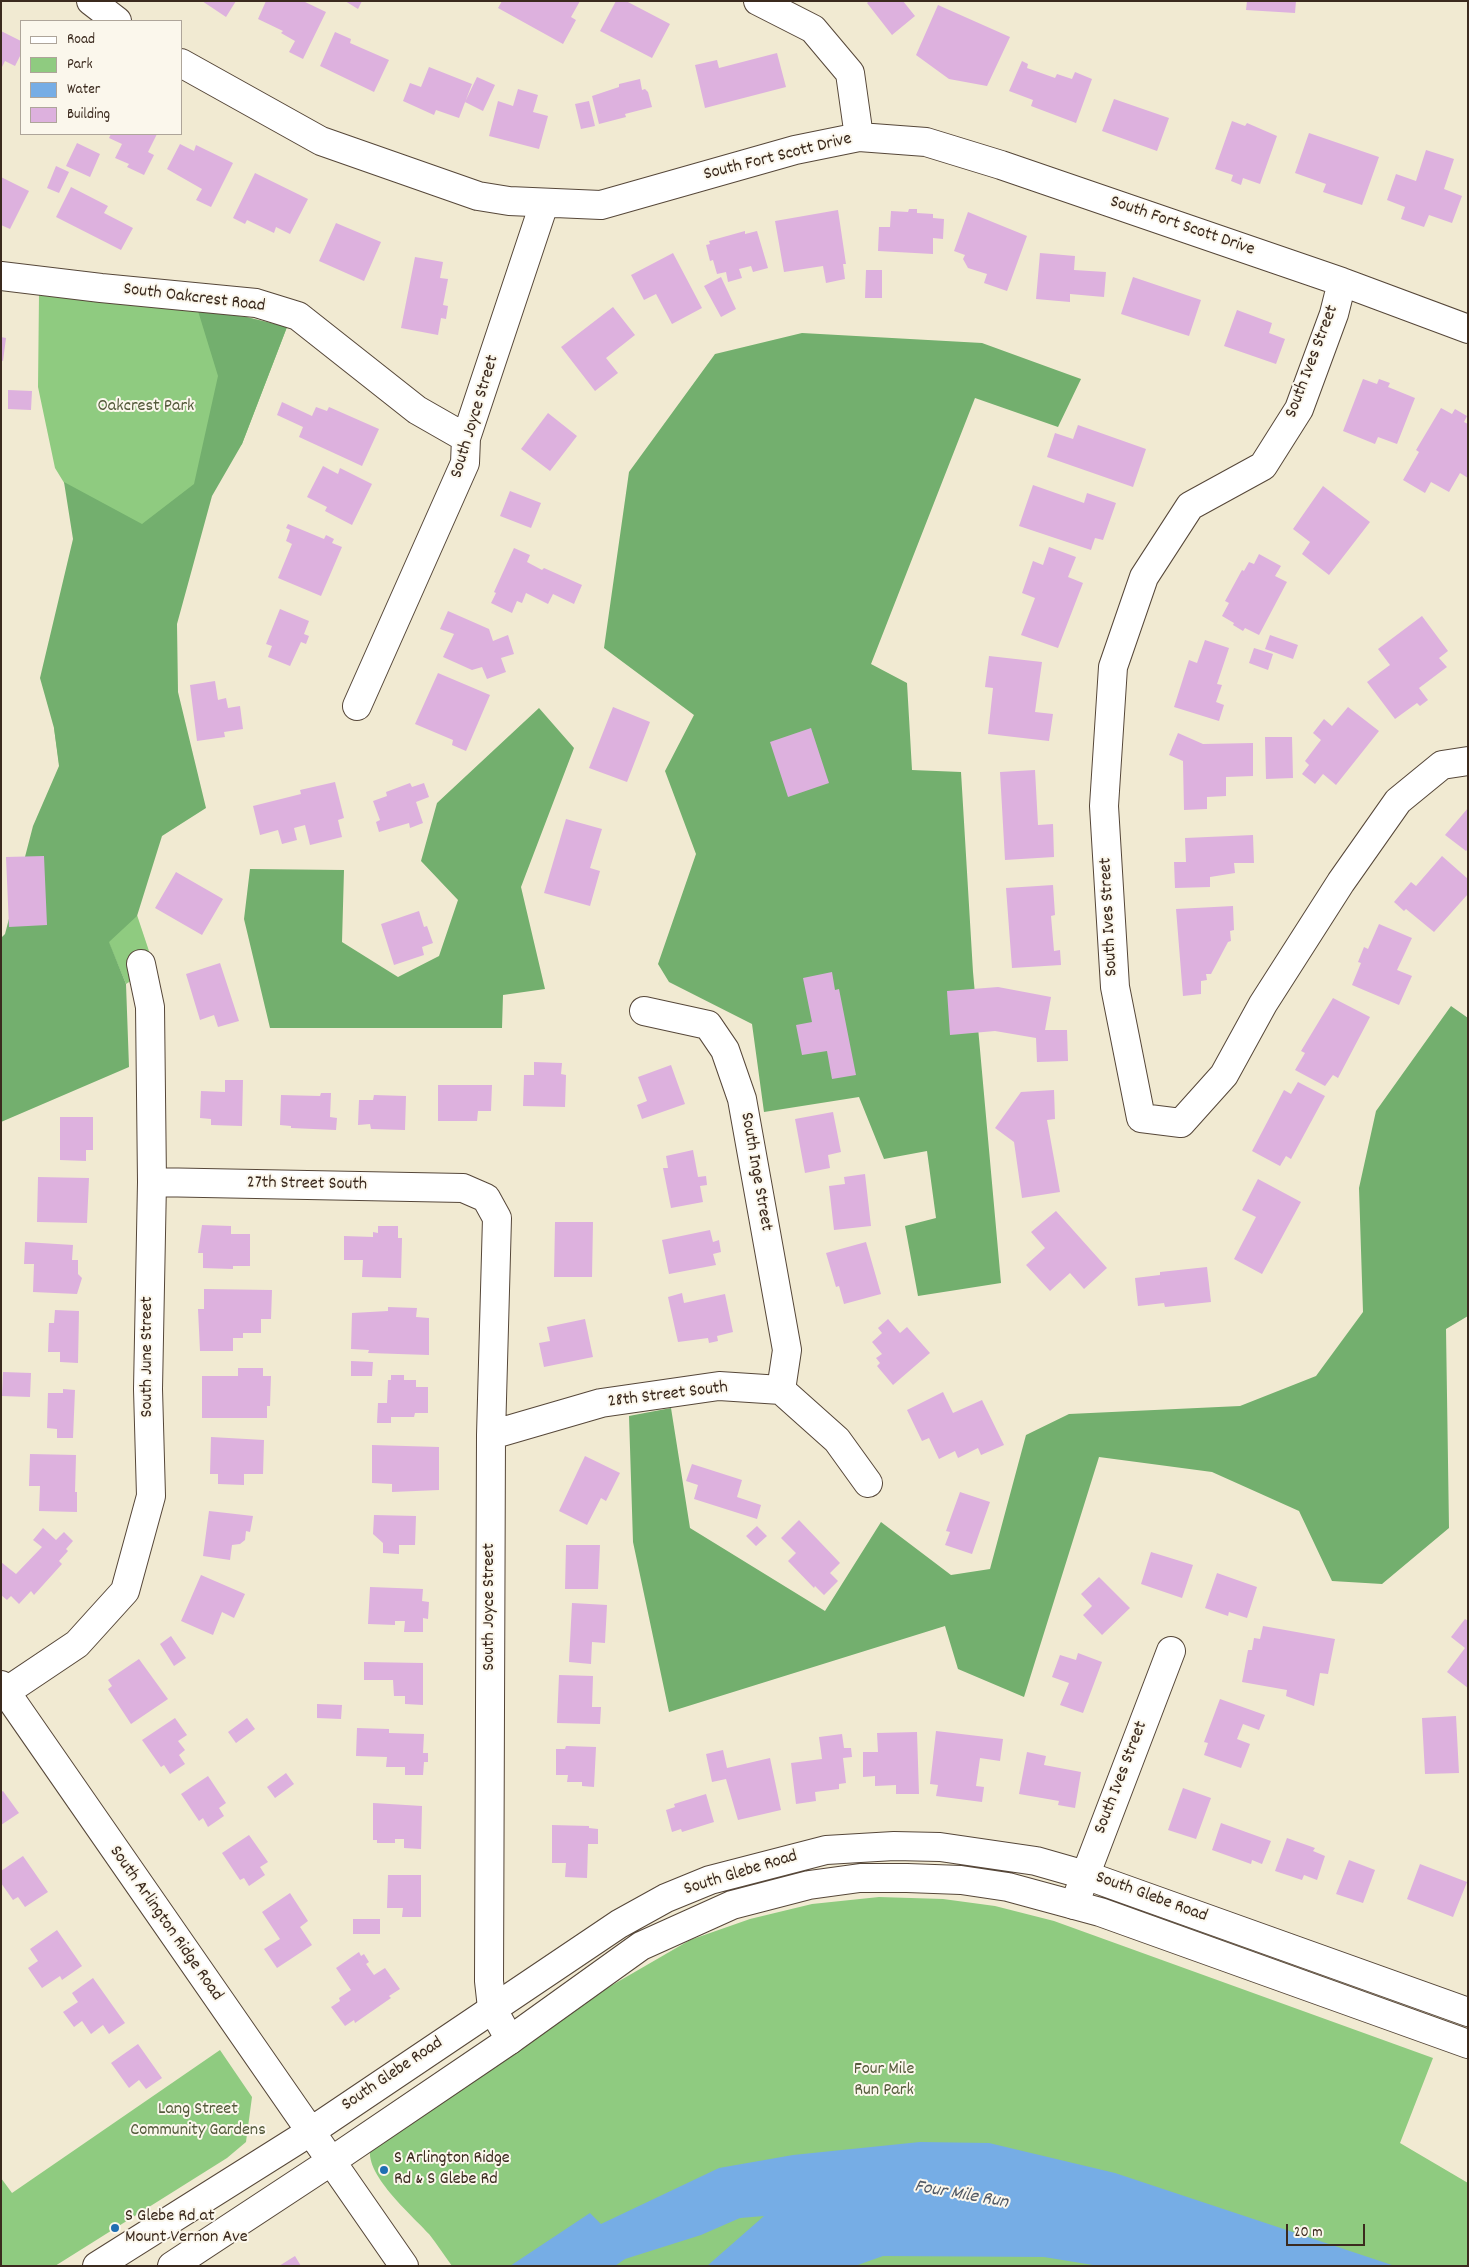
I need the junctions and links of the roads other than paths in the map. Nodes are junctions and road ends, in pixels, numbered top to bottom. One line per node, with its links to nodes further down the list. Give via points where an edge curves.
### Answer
1 (91, 1): 3 (street)
2 (758, 1): 5 (street, via 813,29 850,74)
3 (116, 20)
4 (182, 64): 6 (street, South Fort Scott Drive, via 321,141 478,196)
5 (859, 137): 6 (street, South Fort Scott Drive, via 795,150 601,205); 8 (street, South Fort Scott Drive, via 926,142 954,150)
6 (544, 204): 10 (street, South Joyce Street)
7 (1, 276): 10 (street, South Oakcrest Road, via 256,303 298,316 417,410)
8 (1342, 282): 9 (street, South Fort Scott Drive); 12 (street, South Ives Street, via 1334,314 1299,409 1263,466 1190,506 1144,577 1113,667 1104,806 1114,987 1141,1118 1181,1123 1224,1076 1263,1004 1340,882 1398,802 1442,765)
9 (1468, 329)
10 (466, 438): 11 (street, South Joyce Street, via 464,463)
11 (357, 706)
12 (1468, 760)
13 (141, 964): 15 (street, South June Street, via 150,1007)
14 (644, 1011): 17 (street, South Inge Street, via 708,1025 725,1050 742,1098 787,1350)
15 (152, 1182): 16 (street, 27th Street South); 21 (street, South June Street, via 148,1389 150,1496 125,1591 77,1644)
16 (463, 1188): 18 (street, South Joyce Street, via 486,1198 497,1218)
17 (781, 1390): 18 (street, 28th Street South, via 719,1386 601,1403); 19 (street, via 837,1440)
18 (491, 1435): 24 (street, South Joyce Street, via 489,1981)
19 (868, 1483)
20 (1171, 1651): 22 (street, South Ives Street)
21 (3, 1690): 28 (street, South Arlington Ridge Road)
22 (1085, 1875): 23 (street, South Ives Street); 24 (street, South Glebe Road, via 1036,1862 940,1847 826,1850 710,1880 666,1898 619,1924); 25 (street, South Glebe Road)
23 (1074, 1905): 26 (street, South Glebe Road, via 1008,1887 961,1880 907,1878 860,1878 771,1894 732,1905 640,1946); 27 (street, South Glebe Road)
24 (492, 2008): 26 (street, South Joyce Street); 28 (street, South Glebe Road)
25 (1468, 2012)
26 (510, 2040): 29 (street, South Glebe Road)
27 (1468, 2044)
28 (310, 2132): 29 (street, South Arlington Ridge Road); 31 (street, South Glebe Road)
29 (330, 2162): 30 (street, South Arlington Ridge Road); 32 (street, South Glebe Road)
30 (403, 2265)
31 (97, 2266)
32 (172, 2266)

